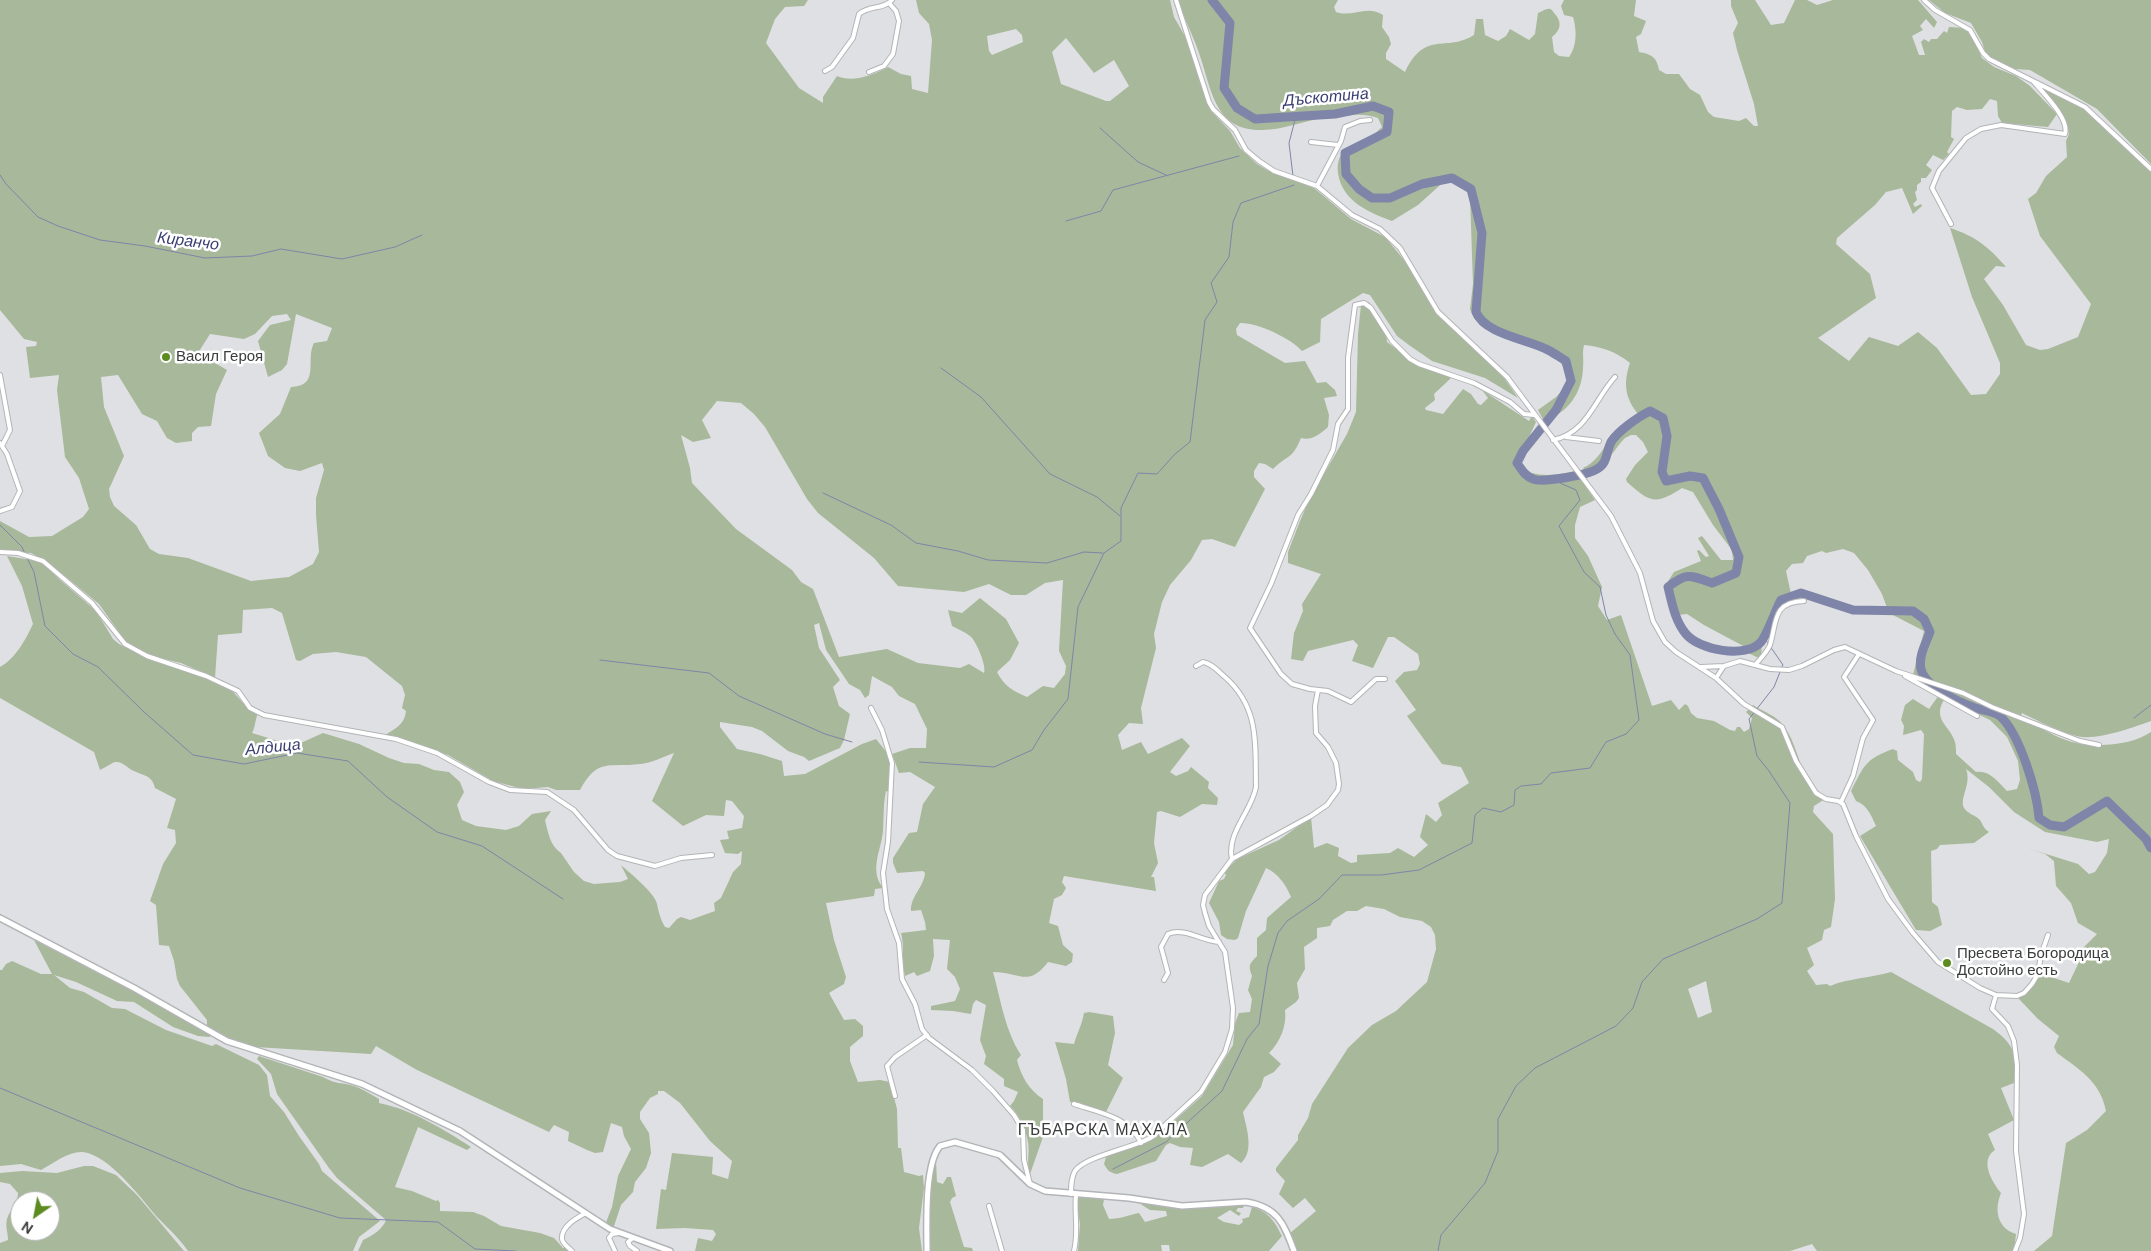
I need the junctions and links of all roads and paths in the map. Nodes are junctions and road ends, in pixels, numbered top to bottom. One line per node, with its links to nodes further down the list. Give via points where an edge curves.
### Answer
1 (1176, 0): 11 (street, via 1213,109 1234,130 1246,150 1274,172)
2 (1924, 0): 6 (street, via 1970,30 1989,59)
3 (891, 1): 4 (street, via 859,14 853,38 832,67); 5 (street, via 899,21 893,54 884,66)
4 (825, 70)
5 (869, 72)
6 (2032, 80): 10 (street, via 2085,107); 12 (street, via 2063,119 2065,134 2001,125 1971,133 1939,171 1932,188)
7 (1370, 120): 9 (street, via 1345,127)
8 (1311, 142): 9 (street)
9 (1338, 145): 11 (street)
10 (2151, 169)
11 (1317, 186): 15 (street, via 1352,215 1390,236 1438,312 1491,360)
12 (1951, 224)
13 (0, 374): 19 (street, via 10,430)
14 (1615, 377): 16 (street, via 1588,417)
15 (1534, 414): 17 (street); 31 (street, via 1524,414 1504,398 1474,383 1410,359 1392,341 1371,308 1364,302 1355,305 1348,358 1348,409 1338,424 1333,450 1298,515 1271,584 1250,625 1250,631 1286,678 1299,687)
16 (1566, 437): 17 (street); 18 (street)
17 (1553, 440): 27 (street, via 1626,541 1660,635 1676,652)
18 (1599, 441)
19 (1, 444): 20 (street, via 20,492 12,507)
20 (0, 510)
21 (0, 552): 36 (street, via 43,561 92,603 125,644 147,656 238,690 255,711 264,715 396,739 437,753 510,790 547,792 582,816 608,850 617,856 655,866 681,858)
22 (1804, 601): 24 (street, via 1788,603 1779,612 1772,626 1770,645)
23 (1859, 654): 24 (street, via 1850,648 1840,648 1789,670); 28 (street); 35 (street, via 1844,677 1873,720 1863,738 1853,776)
24 (1756, 664): 26 (street, via 1740,661)
25 (1196, 666): 37 (street, via 1203,662 1209,664 1231,682 1246,702 1254,726 1255,792 1233,839)
26 (1724, 666): 27 (street); 29 (street)
27 (1699, 667): 29 (street)
28 (1896, 671): 33 (street); 34 (street, via 1963,693 1992,708 2080,741)
29 (1716, 678): 35 (street, via 1744,704 1782,728 1796,761 1816,793)
30 (1385, 679): 31 (street, via 1376,679 1351,702)
31 (1318, 690): 37 (street, via 1316,733 1336,764 1338,790 1328,805)
32 (871, 708): 43 (street, via 881,727 892,763 888,842 883,865 887,909 899,943 902,979)
33 (1978, 716)
34 (2099, 745)
35 (1841, 802): 42 (street, via 1888,899 1913,933 1944,966)
36 (712, 855)
37 (1232, 859): 40 (street, via 1213,881 1204,899 1209,926)
38 (0, 918): 50 (street, via 227,1041 362,1084 437,1118)
39 (2048, 935): 42 (street, via 2038,974 2032,984 2017,996)
40 (1219, 942): 41 (street, via 1178,931 1168,934 1161,946 1168,973); 46 (street, via 1225,952 1234,1019 1228,1046 1201,1092 1152,1137)
41 (1164, 980)
42 (1996, 995): 61 (street, via 1992,1009 2008,1026 2014,1041 2018,1073 2016,1151 2024,1214)
43 (927, 1035): 44 (street, via 888,1063); 47 (street, via 972,1070 1014,1115 1025,1136 1024,1160)
44 (895, 1096)
45 (1074, 1104): 46 (street, via 1128,1124)
46 (1141, 1143): 48 (street, via 1081,1165 1071,1179)
47 (1030, 1184): 48 (street, via 1045,1191); 57 (street, via 1000,1155 955,1142 940,1146 932,1161)
48 (1074, 1194): 59 (street, via 1078,1229); 60 (street, via 1182,1206 1254,1204 1269,1209 1282,1221)
49 (989, 1206): 58 (street)
50 (586, 1213): 51 (street); 53 (street, via 573,1220 564,1234 562,1242)
51 (619, 1233): 52 (street); 54 (street, via 609,1238)
52 (633, 1238): 55 (street, via 628,1242); 56 (street)
53 (572, 1251)
54 (616, 1251)
55 (636, 1251)
56 (670, 1251)
57 (927, 1251)
58 (1002, 1251)
59 (1074, 1251)
60 (1294, 1251)
61 (2016, 1251)

